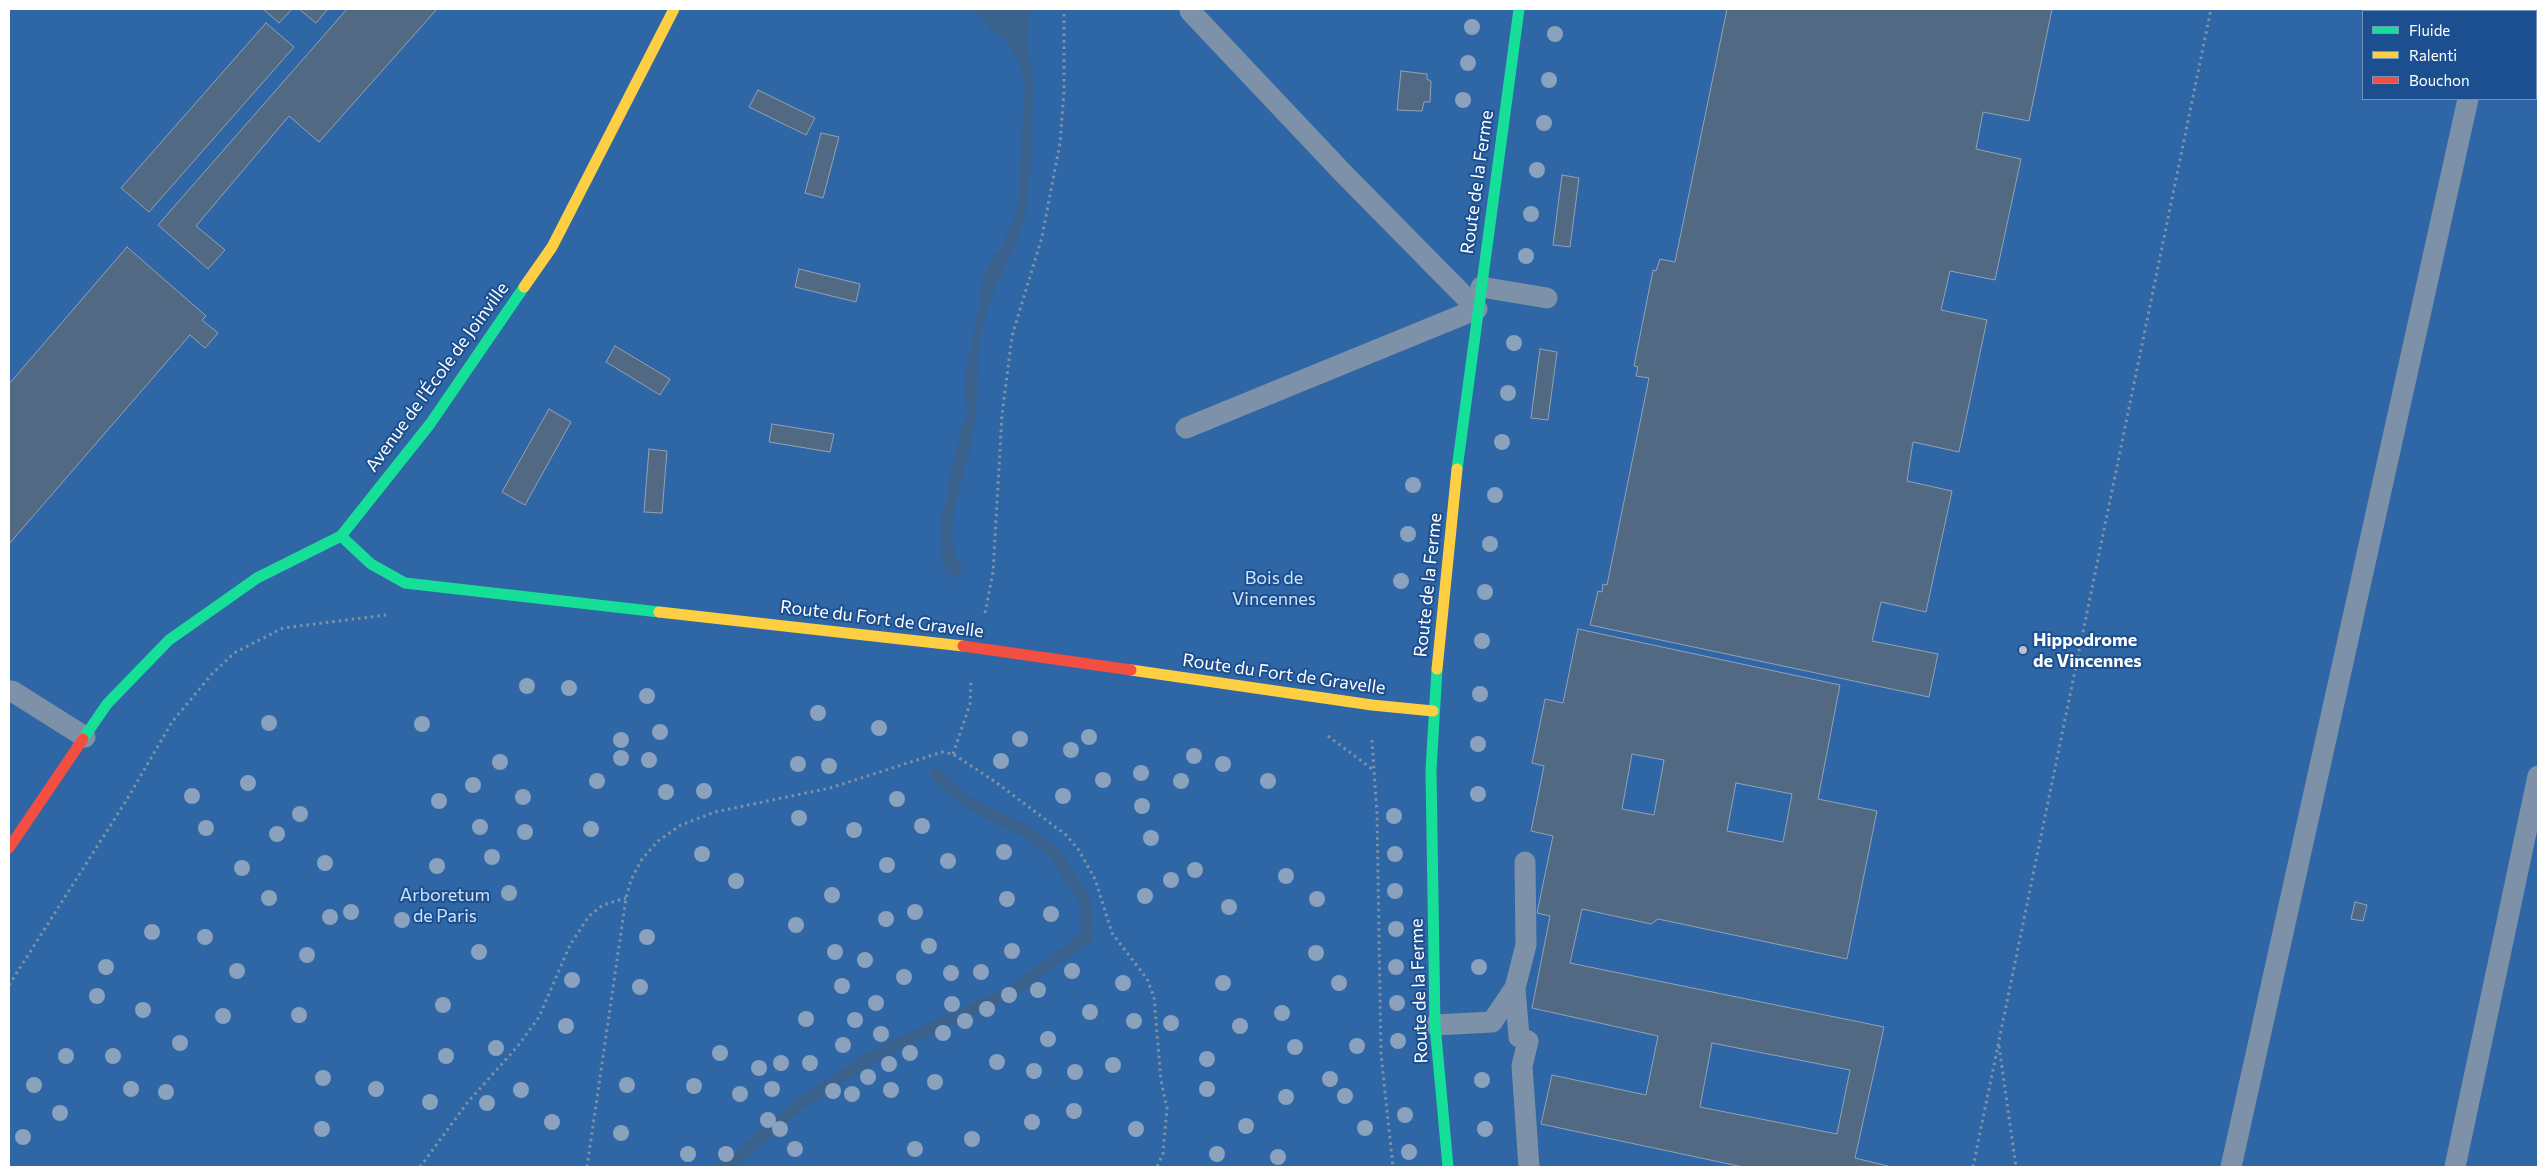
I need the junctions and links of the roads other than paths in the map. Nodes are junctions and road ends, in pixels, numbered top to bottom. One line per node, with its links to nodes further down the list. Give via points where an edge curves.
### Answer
1 (674, 9): 9 (street, Avenue de l'École de Joinville, via 552,247 430,424)
2 (1519, 9): 5 (street, Route de la Ferme)
3 (1190, 11): 7 (lane)
4 (2468, 100): 20 (lane)
5 (1480, 287): 6 (lane); 7 (street, Route de la Ferme)
6 (1547, 298)
7 (1477, 309): 8 (lane); 11 (street, Route de la Ferme)
8 (1186, 428)
9 (342, 536): 11 (street, Route du Fort de Gravelle, via 371,564 406,583 974,647); 12 (street, Avenue de l'École de Joinville, via 257,578 169,640 107,704)
10 (12, 691): 12 (lane)
11 (1433, 711): 17 (street, Route de la Ferme)
12 (85, 737): 14 (street, Avenue de l'École de Joinville)
13 (2538, 776): 21 (lane)
14 (9, 848)
15 (1525, 862): 16 (lane, via 1526,945)
16 (1515, 988): 17 (lane, via 1492,1022); 19 (lane, via 1519,1036 1528,1041 1522,1066)
17 (1435, 1025): 18 (street, Route de la Ferme)
18 (1448, 1167)
19 (1529, 1167)
20 (2231, 1167)
21 (2455, 1167)

